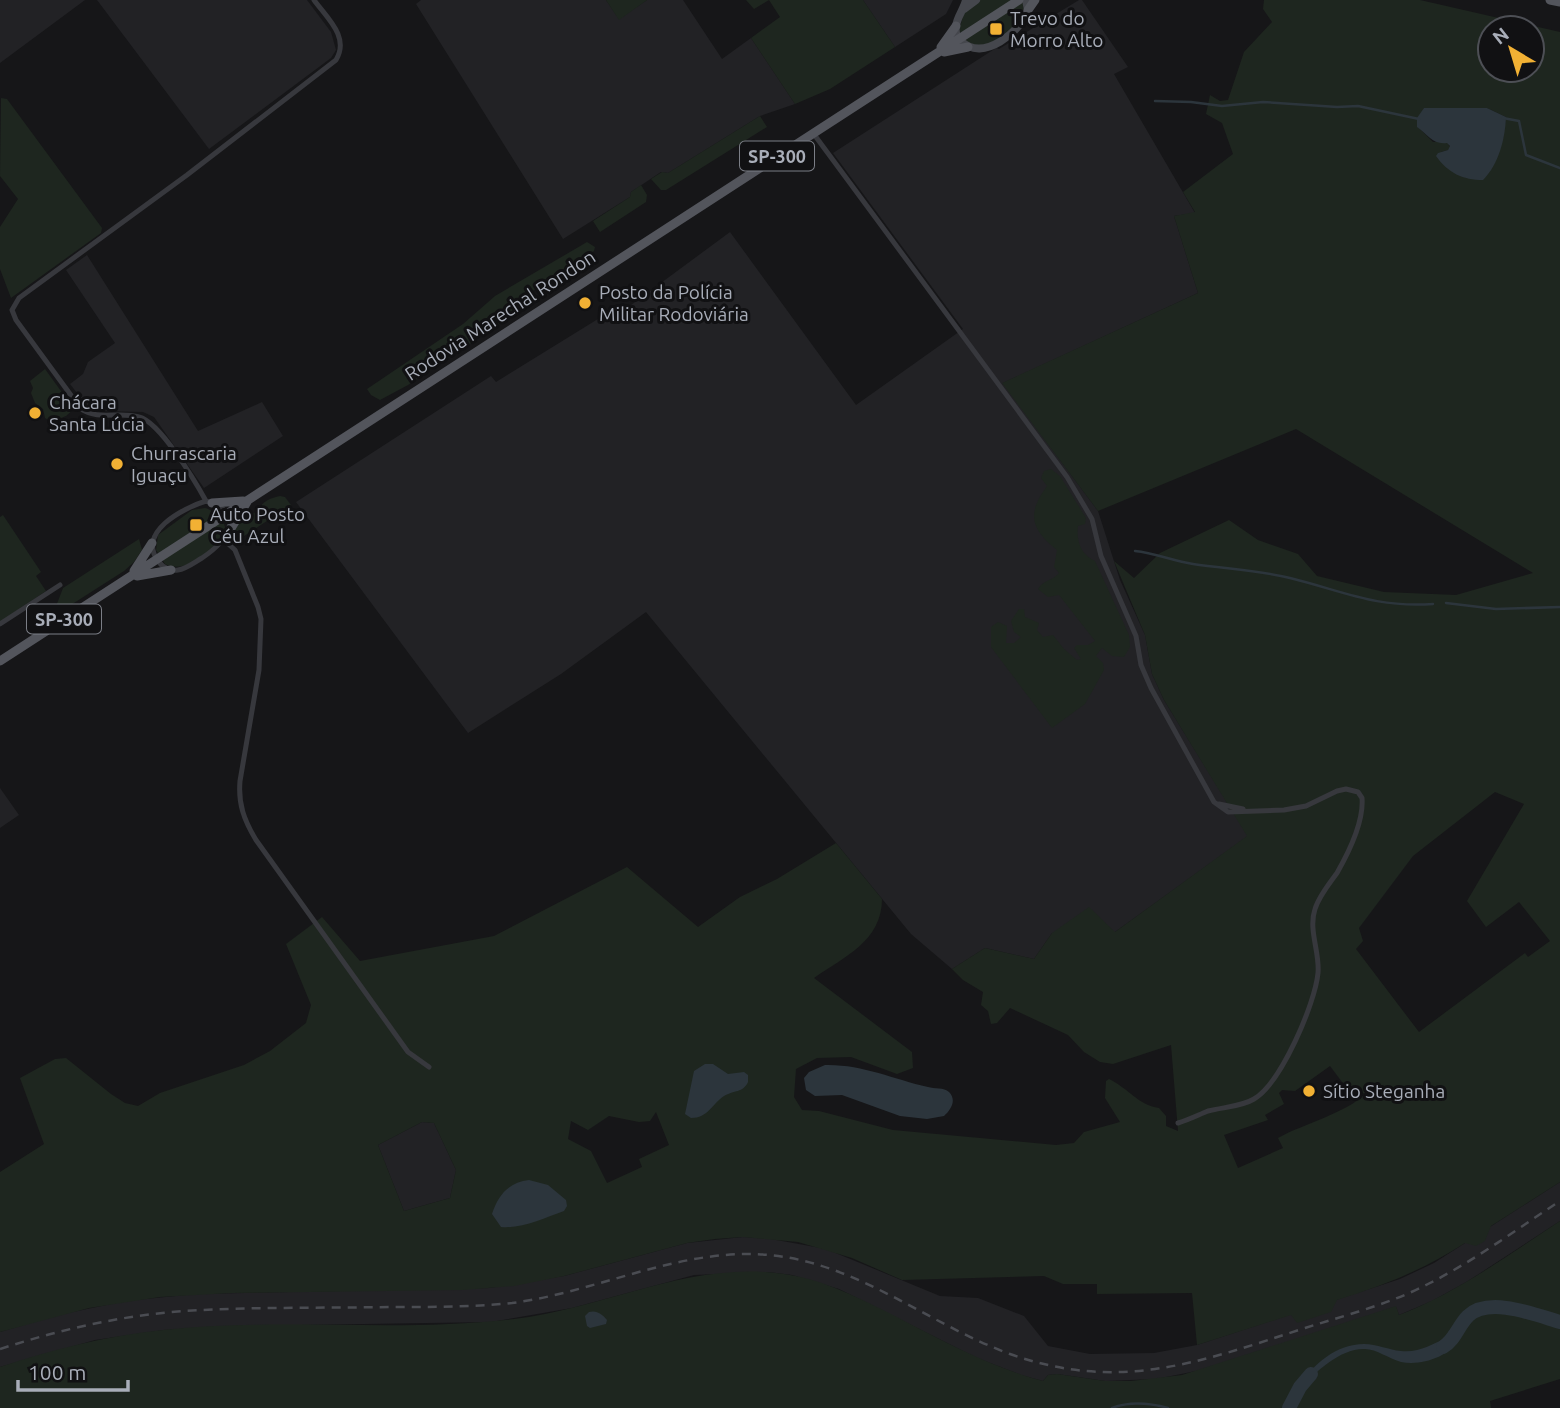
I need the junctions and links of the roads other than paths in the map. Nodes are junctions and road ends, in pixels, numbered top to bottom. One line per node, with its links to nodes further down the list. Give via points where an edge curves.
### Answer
1 (313, 0): 16 (street, via 341,38 336,60 19,298 12,310 80,409 96,415 138,416 151,423)
2 (966, 0): 9 (main road)
3 (976, 0): 9 (main road)
4 (1019, 0): 11 (main road, Rodovia Marechal Rondon / SP-300)
5 (1035, 0): 8 (main road)
6 (1550, 0): 7 (main road)
7 (1560, 2)
8 (1027, 5): 12 (main road, via 1021,25 999,41 982,48)
9 (962, 11): 10 (main road)
10 (956, 26): 11 (main road); 13 (main road)
11 (959, 39): 12 (main road); 13 (main road, Rodovia Marechal Rondon / SP-300)
12 (968, 47): 13 (main road)
13 (936, 54): 14 (main road, Rodovia Marechal Rondon / SP-300)
14 (813, 134): 15 (main road, Rodovia Marechal Rondon / SP-300); 28 (street, via 1087,509 1104,566 1136,636 1141,665 1214,802 1228,812 1295,809 1346,789 1362,798 1347,855 1313,914 1316,987 1274,1080 1250,1101)
15 (248, 500): 16 (main road); 17 (main road, Rodovia Marechal Rondon / SP-300); 18 (main road)
16 (209, 502): 17 (street); 20 (street, via 193,506 161,527)
17 (225, 514): 18 (street); 21 (main road, Rodovia Marechal Rondon / SP-300)
18 (230, 530): 19 (street)
19 (224, 540): 22 (street, via 190,565); 27 (street, via 235,550 261,619 259,670 240,780 242,813 256,840 408,1052)
20 (152, 543): 21 (street); 23 (main road)
21 (157, 559): 22 (street); 23 (main road, Rodovia Marechal Rondon / SP-300)
22 (171, 570): 23 (main road)
23 (128, 578): 26 (main road, Rodovia Marechal Rondon / SP-300)
24 (60, 585): 25 (street)
25 (0, 624)
26 (0, 661)
27 (429, 1067)
28 (1178, 1123)

